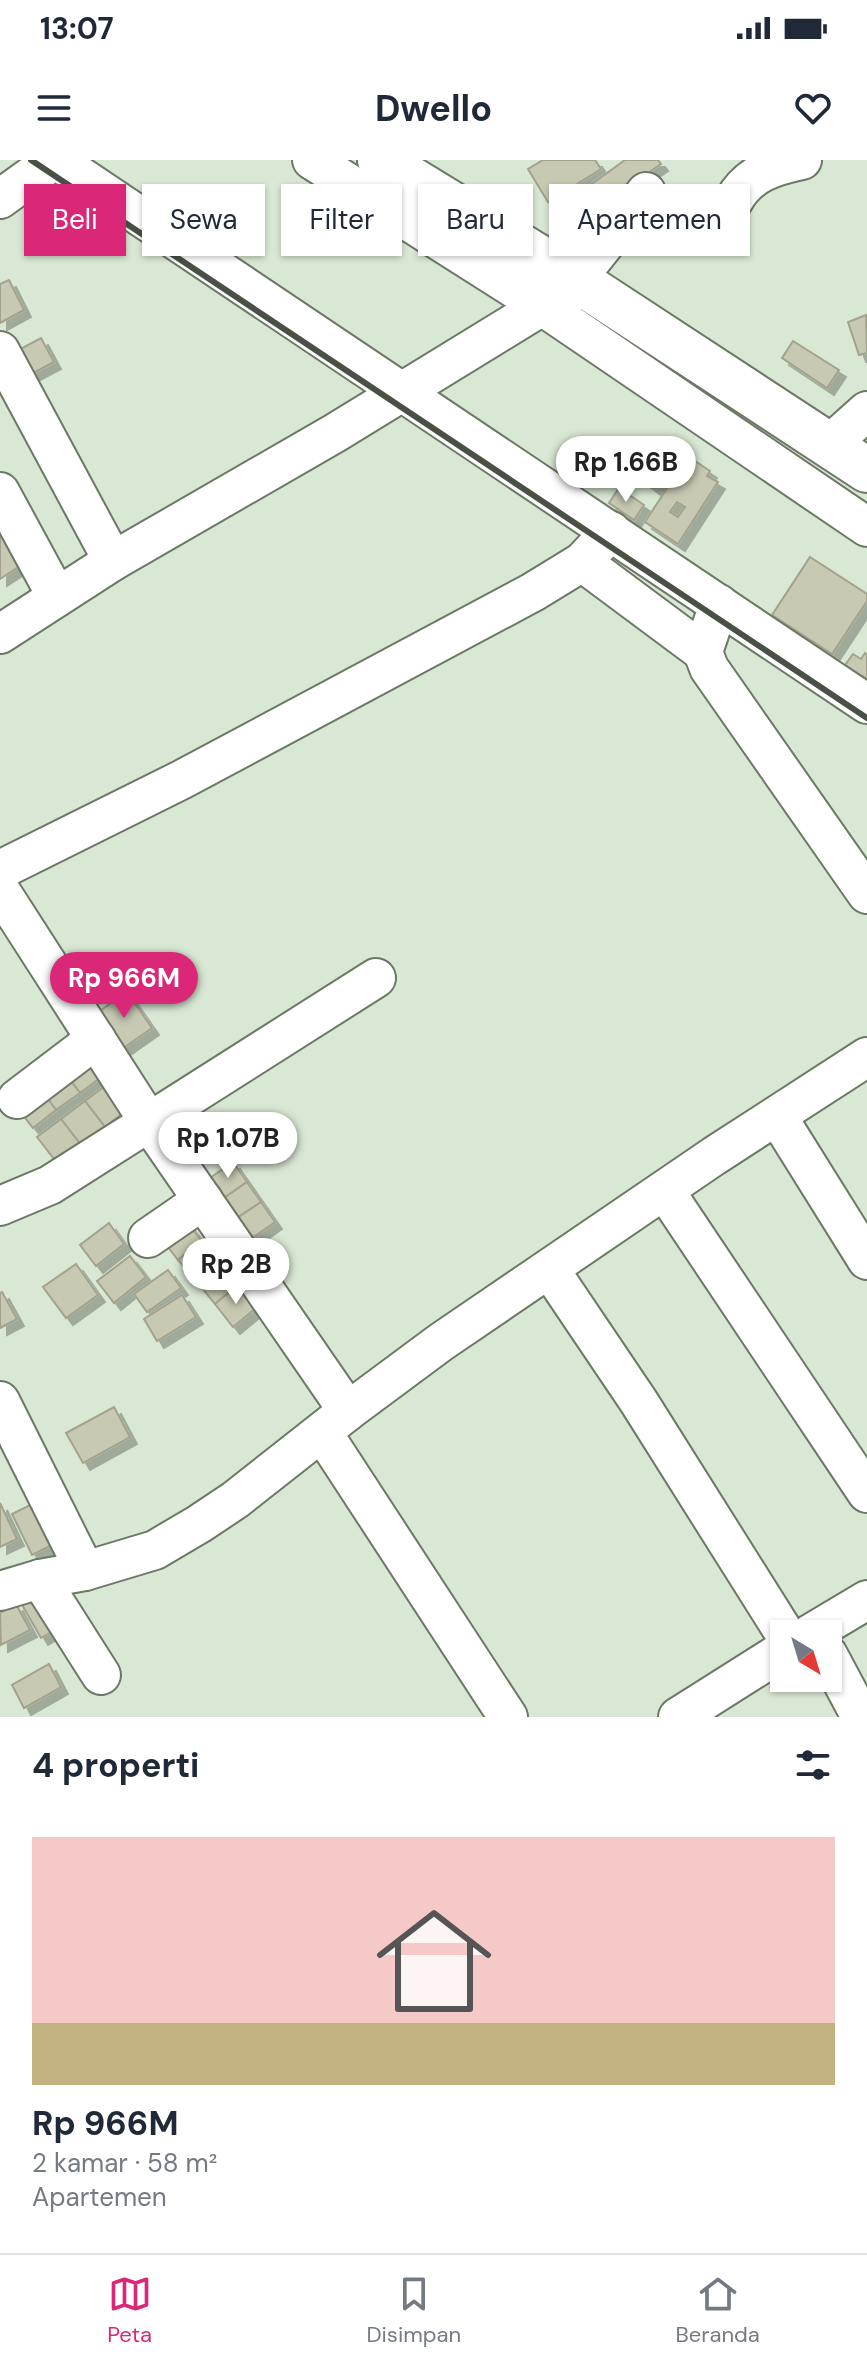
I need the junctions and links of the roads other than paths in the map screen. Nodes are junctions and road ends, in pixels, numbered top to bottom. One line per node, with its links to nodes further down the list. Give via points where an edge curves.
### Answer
1 (55, 160): 6 (street); 11 (street)
2 (312, 160): 9 (street)
3 (380, 160): 8 (main road)
4 (802, 160): 5 (street, via 774,166)
5 (746, 184)
6 (0, 199)
7 (600, 256): 8 (street)
8 (581, 283): 9 (street); 13 (main road)
9 (542, 306): 11 (street); 16 (street)
10 (0, 351): 18 (street)
11 (402, 391): 17 (street); 18 (street)
12 (867, 411): 13 (street)
13 (829, 445): 14 (main road)
14 (867, 470)
15 (0, 492): 20 (street)
16 (867, 527)
17 (611, 531): 19 (street); 21 (street)
18 (113, 561): 20 (street)
19 (582, 562): 23 (street); 25 (street, via 353,689)
20 (57, 597): 22 (street)
21 (719, 604): 23 (street); 24 (street)
22 (0, 634)
23 (703, 652): 27 (street, via 709,668)
24 (867, 704)
25 (0, 870)
26 (0, 890): 29 (street)
27 (867, 894)
28 (376, 978): 33 (street)
29 (96, 1039): 31 (street); 33 (street)
30 (867, 1057): 32 (street)
31 (17, 1099)
32 (777, 1116): 34 (street); 38 (street)
33 (149, 1122): 35 (street); 36 (street, via 50,1185)
34 (665, 1191): 39 (street); 42 (street)
35 (203, 1200): 37 (street); 41 (street)
36 (0, 1206)
37 (148, 1238)
38 (867, 1260)
39 (550, 1270): 41 (street); 47 (street)
40 (0, 1401): 43 (street)
41 (335, 1421): 43 (street, via 199,1524 155,1550); 53 (street)
42 (867, 1493)
43 (85, 1571): 44 (street)
44 (40, 1579): 45 (street); 50 (street)
45 (0, 1591)
46 (867, 1600): 48 (street)
47 (792, 1620)
48 (836, 1620)
49 (770, 1668): 52 (street)
50 (101, 1675)
51 (842, 1690): 55 (street)
52 (720, 1706): 54 (street)
53 (508, 1717)
54 (678, 1717)
55 (861, 1717)

